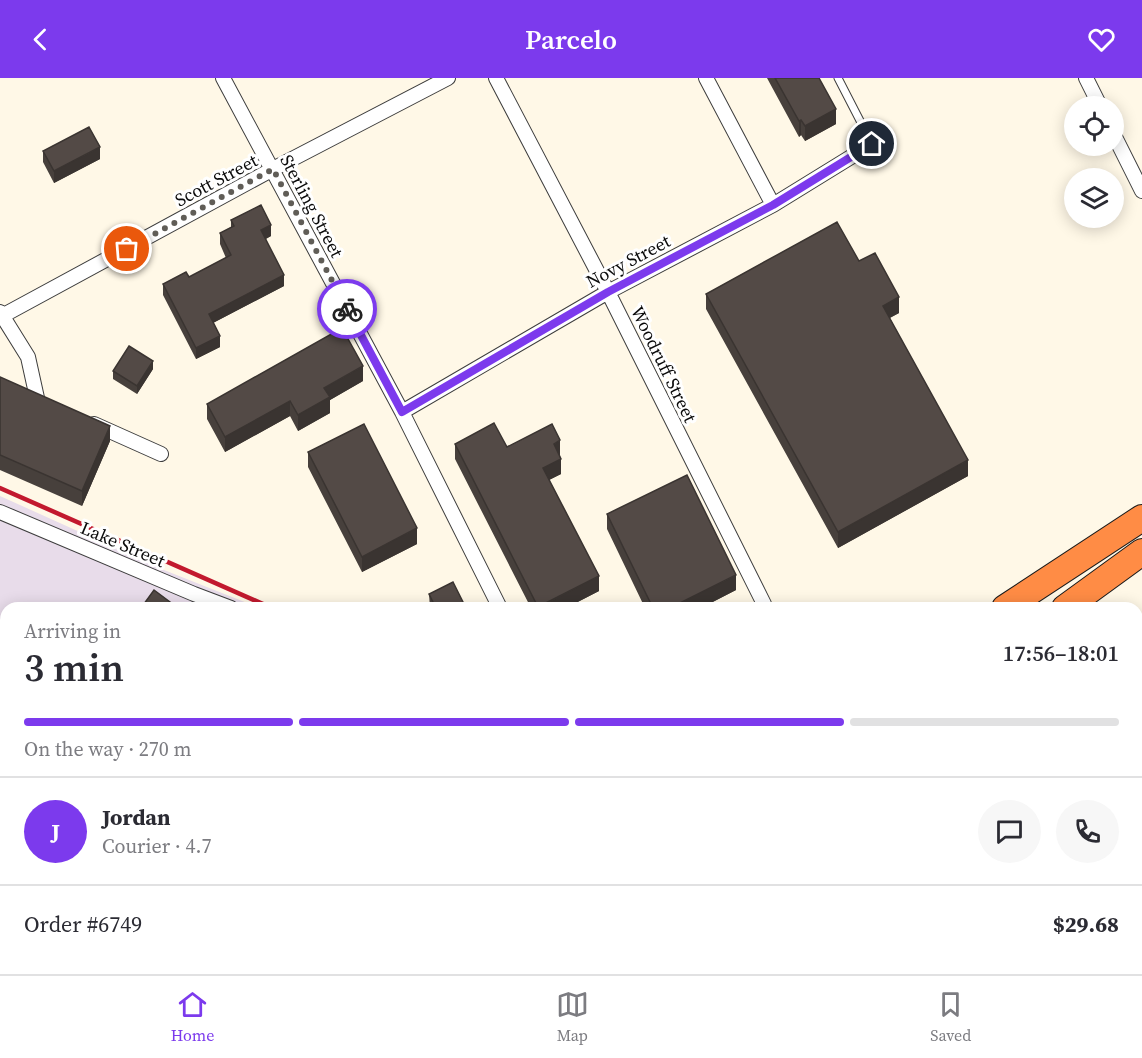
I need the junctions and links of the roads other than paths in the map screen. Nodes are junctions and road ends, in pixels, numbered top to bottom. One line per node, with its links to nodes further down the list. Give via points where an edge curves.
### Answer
1 (223, 78): 10 (street, Sterling Street)
2 (448, 78): 10 (street, Scott Street)
3 (496, 78): 13 (street, Woodruff Street)
4 (706, 78): 12 (street)
5 (838, 78): 8 (lane)
6 (1086, 78): 7 (street)
7 (1095, 96)
8 (872, 144): 12 (street, Novy Street)
9 (1124, 155): 11 (street)
10 (273, 169): 14 (street, Scott Street); 16 (street, Sterling Street)
11 (1142, 191)
12 (773, 205): 13 (street, Novy Street)
13 (608, 292): 16 (street, Novy Street); 24 (street, Woodruff Street)
14 (1, 314): 15 (street, via 28,357 41,400)
15 (18, 390)
16 (402, 412): 23 (street, Sterling Street)
17 (84, 420): 18 (street)
18 (161, 454)
19 (0, 512): 22 (street, Lake Street)
20 (1142, 518): 25 (highway)
21 (1142, 552): 26 (highway)
22 (215, 602)
23 (497, 602)
24 (763, 602)
25 (1014, 602)
26 (1073, 602)

